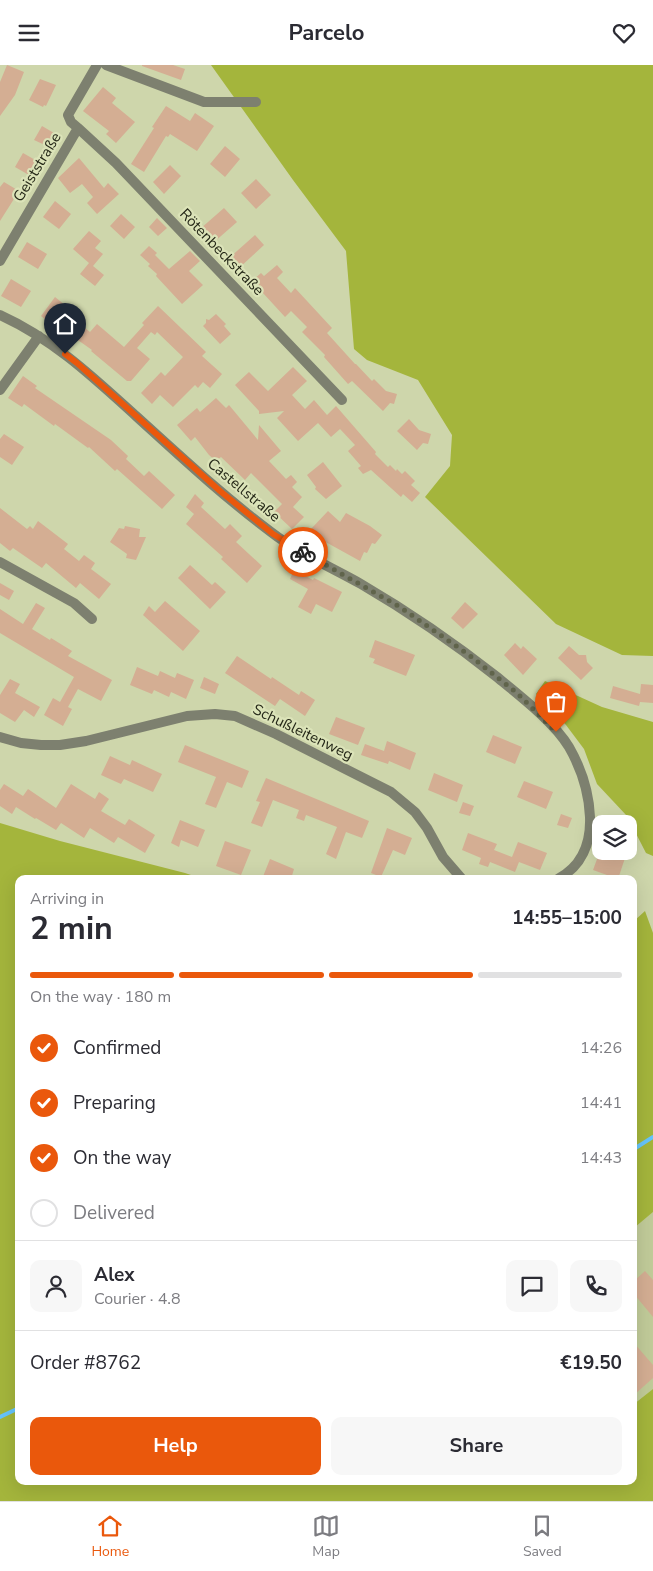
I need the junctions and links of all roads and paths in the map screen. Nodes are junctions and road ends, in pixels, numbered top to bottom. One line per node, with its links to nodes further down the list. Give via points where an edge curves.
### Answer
1 (97, 65): 4 (street, Geiststraße, via 68,115)
2 (106, 65): 3 (street, via 204,102)
3 (256, 102)
4 (78, 128): 5 (street, Geiststraße); 9 (street, Rötenbeckstraße, via 116,163)
5 (0, 261)
6 (0, 315): 7 (street, Castellstraße)
7 (39, 336): 8 (street); 14 (street, Castellstraße, via 77,363 214,487 273,534 400,607 469,655 538,712 568,745 588,793 589,838 575,867)
8 (0, 390)
9 (342, 400)
10 (0, 563): 11 (street, via 74,603)
11 (92, 619)
12 (0, 737): 13 (street, Schußleitenweg, via 21,743 60,745 187,716 235,716 391,792 415,812 443,857)
13 (459, 875)
14 (564, 875)

